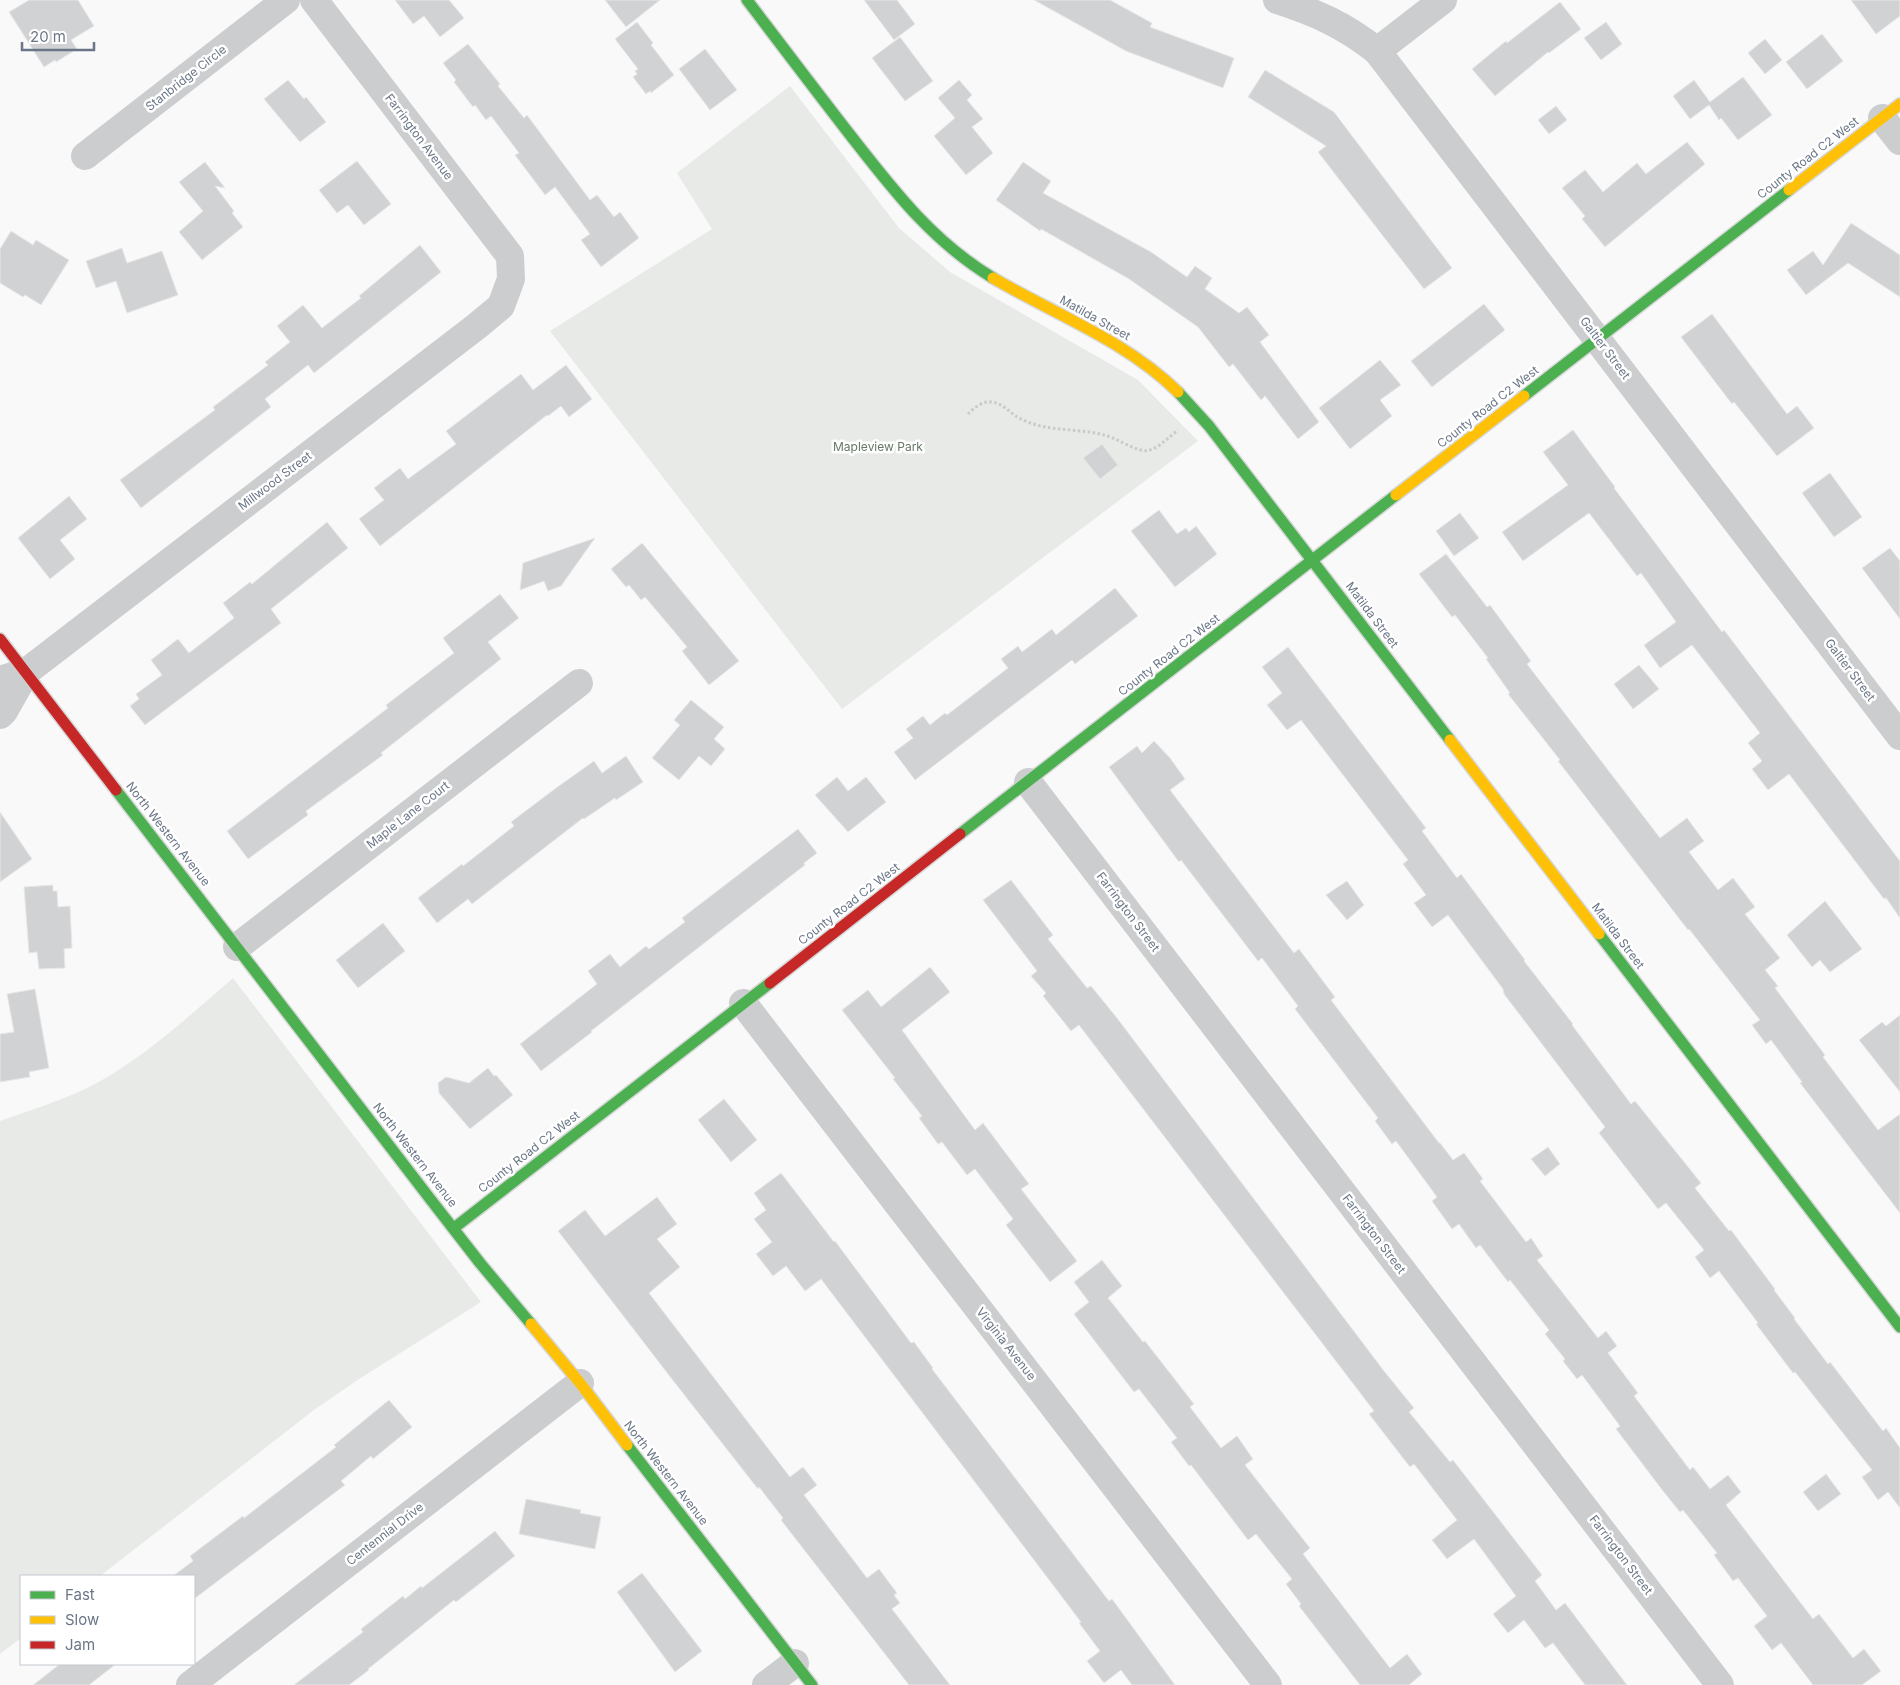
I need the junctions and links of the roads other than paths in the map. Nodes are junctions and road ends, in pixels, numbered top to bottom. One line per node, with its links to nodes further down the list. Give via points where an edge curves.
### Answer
1 (286, 0): 9 (street, Stanbridge Circle)
2 (314, 0): 10 (street, Farrington Avenue, via 510,256)
3 (747, 0): 12 (street, Matilda Street, via 889,186 926,228 959,256 1110,341 1178,391)
4 (1277, 0): 6 (street, Galtier Street, via 1324,16)
5 (1443, 0): 6 (street)
6 (1377, 51): 11 (street, Galtier Street)
7 (1891, 111): 8 (street); 11 (street, County Road C2 West)
8 (1900, 141)
9 (85, 156)
10 (511, 279): 14 (street, Millwood Street, via 501,306 477,326)
11 (1598, 340): 12 (street, County Road C2 West); 18 (street, Galtier Street)
12 (1313, 561): 19 (street, County Road C2 West); 23 (street, Matilda Street)
13 (0, 639): 14 (street, North Western Avenue)
14 (26, 672): 15 (street); 17 (street); 20 (street, North Western Avenue)
15 (0, 680)
16 (579, 683): 20 (street, Maple Lane Court)
17 (0, 715)
18 (1900, 736)
19 (1028, 782): 21 (street, County Road C2 West); 30 (street, Farrington Street)
20 (238, 947): 22 (street, North Western Avenue)
21 (743, 1003): 22 (street, County Road C2 West); 29 (street, Virginia Avenue)
22 (454, 1228): 24 (street, North Western Avenue)
23 (1900, 1327)
24 (580, 1383): 25 (street, North Western Avenue); 26 (street, Centennial Drive)
25 (795, 1663): 27 (street); 28 (street, North Western Avenue)
26 (190, 1685)
27 (766, 1685)
28 (812, 1685)
29 (1268, 1685)
30 (1720, 1685)

